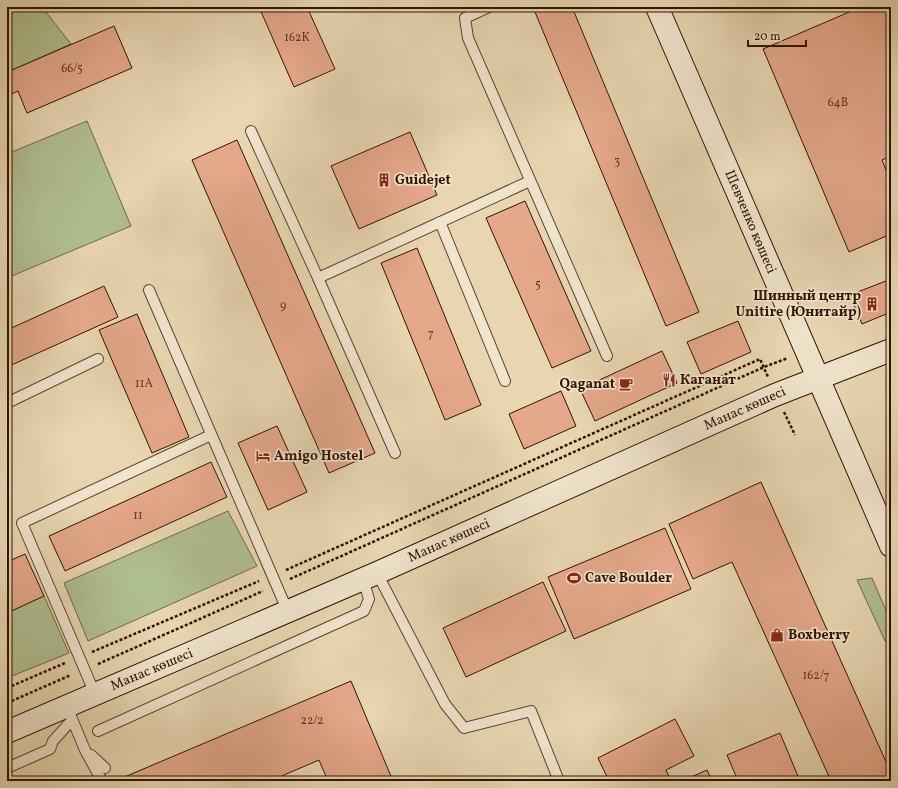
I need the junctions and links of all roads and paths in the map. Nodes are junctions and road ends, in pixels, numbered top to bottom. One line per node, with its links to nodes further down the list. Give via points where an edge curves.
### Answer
1 (489, 7): 4 (lane, via 465,18 468,38)
2 (657, 7): 9 (street, Шевченко көшесі)
3 (251, 130): 6 (lane)
4 (530, 181): 5 (lane); 10 (lane)
5 (440, 222): 6 (lane); 14 (lane)
6 (318, 278): 17 (lane)
7 (149, 290): 16 (lane)
8 (891, 350): 13 (street, Манас көшесі)
9 (806, 352): 12 (path); 13 (street, Шевченко көшесі)
10 (607, 356)
11 (98, 359): 15 (lane)
12 (764, 367): 20 (path); 20 (path, via 760,359)
13 (817, 378): 18 (street, Шевченко көшесі); 19 (street, Манас көшесі)
14 (505, 381)
15 (7, 403)
16 (211, 435): 20 (lane); 22 (lane, via 22,523)
17 (395, 453)
18 (891, 546)
19 (370, 576): 21 (street, Манас көшесі); 28 (lane, via 369,599 364,611); 34 (lane, via 445,704 464,728 531,711)
20 (275, 580): 21 (lane); 22 (path); 23 (path)
21 (288, 612): 25 (street, Манас көшесі)
22 (80, 657): 23 (lane); 24 (path)
23 (86, 669): 25 (lane); 26 (path)
24 (7, 688)
25 (95, 694): 27 (street, Манас көшесі)
26 (7, 703)
27 (70, 713): 29 (street, Манас көшесі); 30 (lane); 31 (lane, via 50,749)
28 (98, 731)
29 (7, 732)
30 (85, 750): 32 (lane); 33 (lane)
31 (7, 768)
32 (105, 768)
33 (102, 781)
34 (559, 781)

